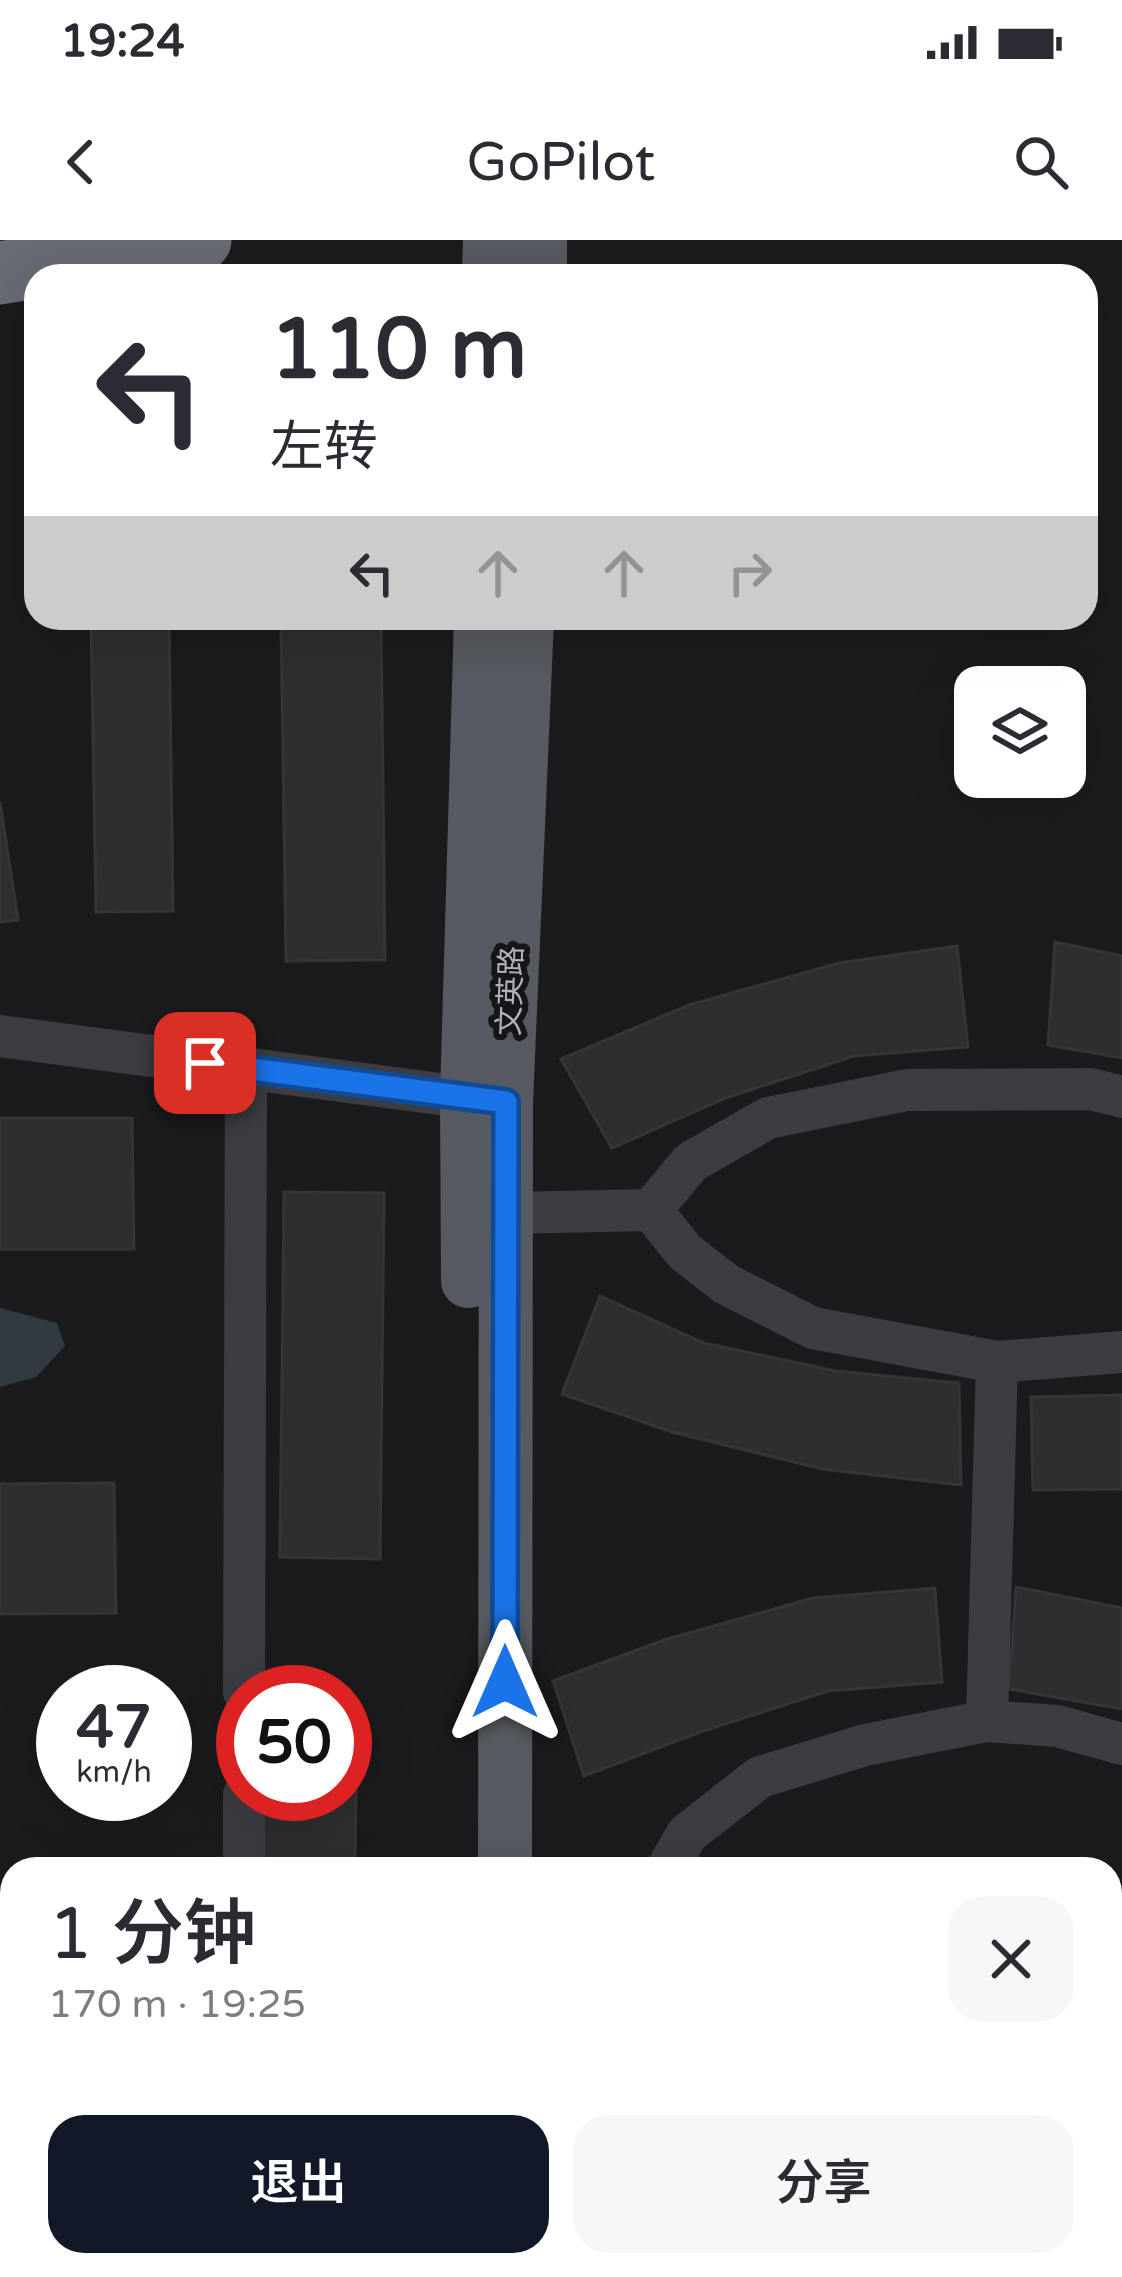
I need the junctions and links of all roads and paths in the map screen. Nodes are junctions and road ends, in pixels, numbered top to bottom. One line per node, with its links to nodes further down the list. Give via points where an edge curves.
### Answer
1 (200, 240): 2 (highway)
2 (55, 264)
3 (481, 630): 8 (main road, 文英路)
4 (526, 630): 8 (main road, 文英路)
5 (0, 1036): 6 (street)
6 (246, 1068): 8 (street); 13 (street)
7 (1122, 1097): 9 (street, via 1091,1089 907,1090 768,1118 691,1162)
8 (486, 1100): 10 (main road, 文英路); 18 (main road, 文英路)
9 (651, 1210): 10 (street); 12 (street, via 685,1252 726,1283 813,1328)
10 (505, 1213): 19 (main road, 文英路)
11 (1122, 1352): 12 (street)
12 (998, 1362): 14 (street)
13 (244, 1665)
14 (986, 1720): 15 (street, via 1057,1726); 20 (street, via 760,1778 687,1834)
15 (1122, 1744)
16 (244, 1821): 17 (street)
17 (244, 1857)
18 (471, 1857)
19 (505, 1857)
20 (674, 1857)

